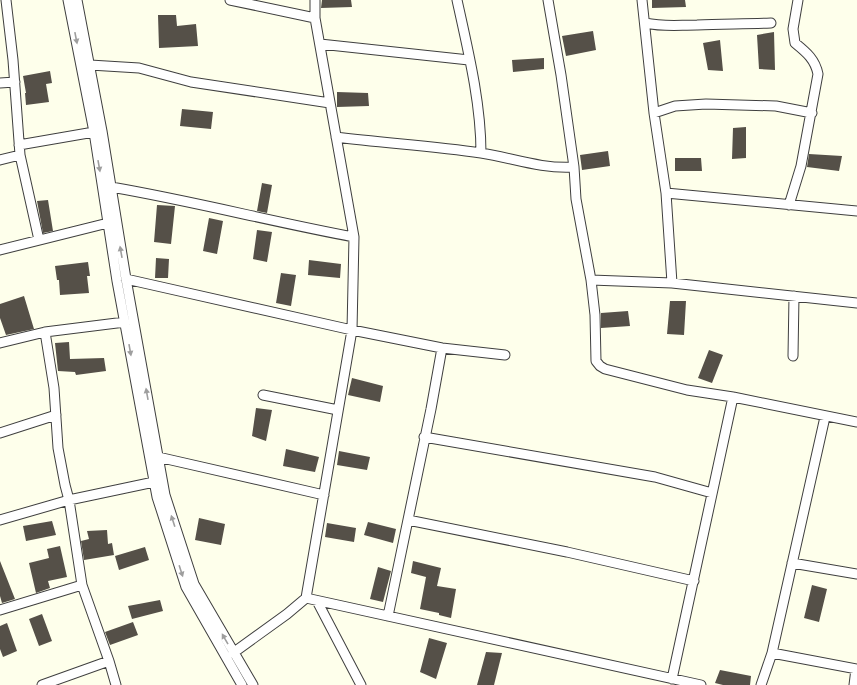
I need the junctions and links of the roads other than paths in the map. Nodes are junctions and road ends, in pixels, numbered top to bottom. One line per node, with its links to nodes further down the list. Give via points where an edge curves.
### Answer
1 (6, 0): 16 (street)
2 (68, 0): 21 (street, one-way to 21)
3 (77, 0): 15 (street)
4 (230, 0): 10 (street)
5 (315, 0): 10 (street)
6 (457, 0): 14 (street)
7 (548, 0): 27 (street)
8 (642, 0): 11 (street)
9 (798, 0): 20 (street, via 793,29 795,43 817,65)
10 (315, 18): 13 (street)
11 (645, 23): 12 (street, via 672,27); 19 (street)
12 (771, 23)
13 (320, 44): 14 (street); 18 (street)
14 (469, 60): 24 (street, via 481,130)
15 (90, 65): 18 (street, via 138,68 191,82); 28 (street)
16 (15, 82): 17 (street); 23 (street)
17 (0, 83)
18 (330, 103): 22 (street)
19 (654, 113): 20 (street, via 675,106 706,104 776,106); 29 (street)
20 (812, 113): 30 (street, via 801,166)
21 (94, 132): 23 (street); 32 (street, one-way to 32)
22 (336, 137): 24 (street); 33 (street)
23 (19, 145): 25 (street)
24 (481, 153): 27 (street, via 533,165)
25 (20, 155): 26 (street); 34 (street)
26 (0, 160)
27 (574, 167): 37 (street, via 576,199)
28 (111, 187): 33 (street); 36 (street, one-way to 28)
29 (666, 193): 30 (street); 38 (street)
30 (789, 205): 31 (street)
31 (857, 211)
32 (108, 223): 34 (street); 41 (street)
33 (354, 238): 42 (street)
34 (39, 240): 35 (street)
35 (0, 250)
36 (126, 279): 42 (street); 56 (street, one-way to 36)
37 (591, 280): 38 (street); 49 (street, via 596,360 600,366 687,390)
38 (672, 283): 39 (street)
39 (794, 296): 40 (street); 47 (street)
40 (857, 303)
41 (125, 322): 43 (street); 57 (street, one-way to 57)
42 (352, 330): 45 (street); 50 (street)
43 (45, 332): 44 (street); 51 (street)
44 (0, 344)
45 (442, 348): 46 (street); 55 (street)
46 (505, 355)
47 (793, 356)
48 (263, 395): 50 (street)
49 (734, 398): 52 (street); 58 (street)
50 (338, 410): 59 (street)
51 (56, 416): 54 (street); 60 (street, via 58,448)
52 (826, 417): 53 (street); 63 (street)
53 (857, 422)
54 (0, 433)
55 (424, 437): 58 (street, via 655,477); 62 (street)
56 (158, 457): 59 (street); 71 (street, one-way to 56, via 194,584 165,495)
57 (154, 482): 60 (street); 79 (street, one-way to 79, via 186,587)
58 (712, 492): 65 (street)
59 (324, 495): 67 (street)
60 (69, 500): 61 (street); 66 (street)
61 (0, 520)
62 (408, 520): 65 (street, via 568,552); 70 (street)
63 (792, 563): 64 (street); 72 (street)
64 (857, 574)
65 (694, 581): 75 (street)
66 (82, 585): 69 (street); 73 (street)
67 (306, 598): 68 (street); 71 (street)
68 (317, 601): 70 (street); 81 (street)
69 (0, 610)
70 (388, 616): 75 (street)
71 (233, 653): 80 (street)
72 (772, 653): 74 (street); 83 (street)
73 (109, 661): 77 (street); 78 (street)
74 (857, 669): 84 (street)
75 (672, 679): 76 (street)
76 (688, 684): 82 (street)
77 (42, 685)
78 (116, 685)
79 (242, 685)
80 (252, 685)
81 (361, 685)
82 (701, 685)
83 (761, 685)
84 (854, 685)

